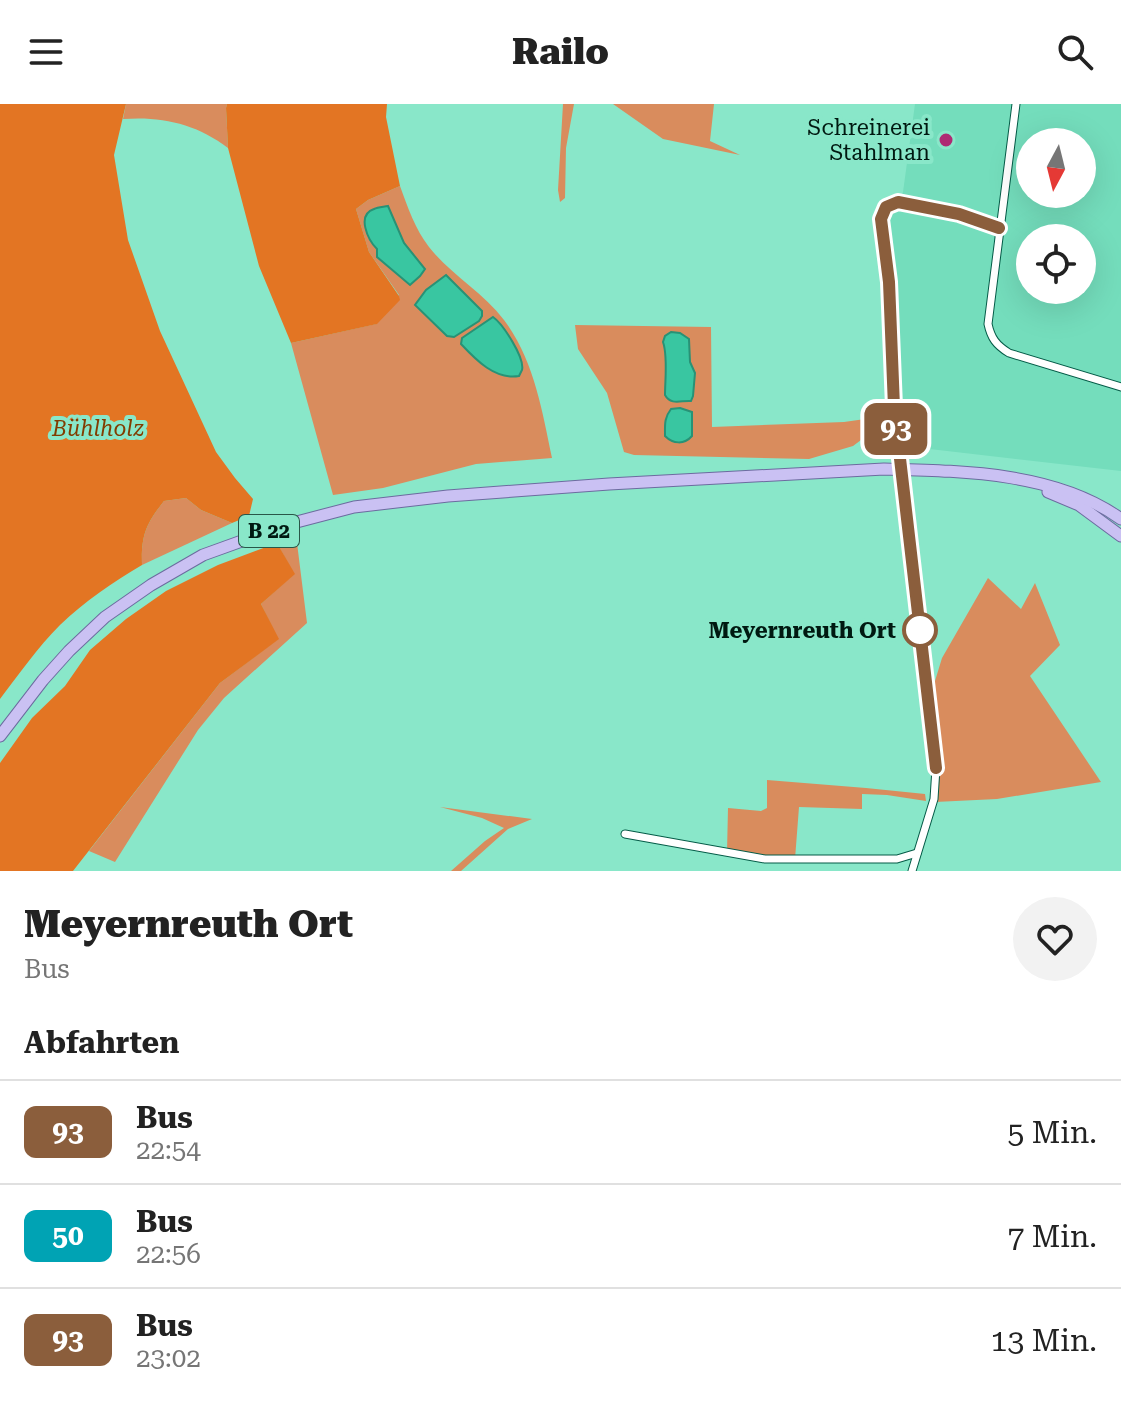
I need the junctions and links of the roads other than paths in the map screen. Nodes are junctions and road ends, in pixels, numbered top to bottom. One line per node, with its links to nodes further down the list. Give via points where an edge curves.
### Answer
1 (1016, 104): 2 (street)
2 (999, 228): 3 (street, via 988,324 997,345); 9 (street, bridge, via 898,202 886,207 881,219 897,446 936,768 934,799)
3 (1121, 387)
4 (1026, 482): 5 (main road, B 22, via 1070,492); 6 (main road, B 22, via 1079,505); 7 (main road, B 22, via 956,471 884,469 609,484 354,507 203,555 151,585 69,651)
5 (1121, 519)
6 (1121, 536)
7 (0, 736)
8 (625, 834): 10 (street)
9 (917, 853): 10 (street, via 897,859); 12 (street)
10 (765, 859): 11 (street)
11 (770, 871)
12 (912, 871)

